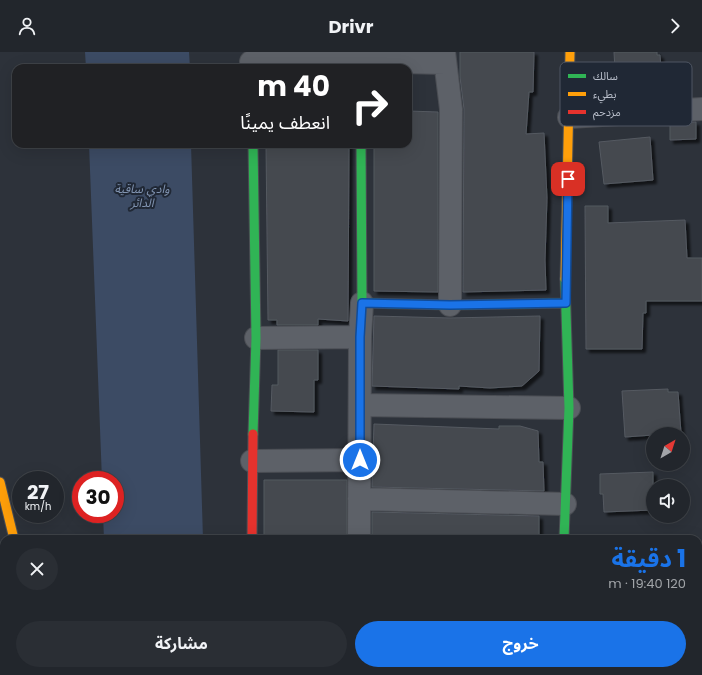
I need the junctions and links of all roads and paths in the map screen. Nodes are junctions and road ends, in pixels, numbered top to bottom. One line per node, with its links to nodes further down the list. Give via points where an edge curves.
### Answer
1 (570, 52): 4 (street)
2 (444, 57): 5 (street); 13 (street, via 451,109)
3 (251, 61): 5 (street)
4 (570, 62)
5 (361, 64)
6 (702, 109): 7 (street)
7 (692, 110)
8 (569, 126): 12 (street)
9 (253, 148): 15 (street)
10 (361, 148): 11 (street)
11 (362, 303): 13 (street); 14 (street)
12 (566, 303): 13 (street); 17 (street)
13 (450, 305)
14 (360, 337): 15 (street); 16 (street)
15 (256, 338): 19 (street)
16 (360, 405): 17 (street); 18 (street)
17 (569, 408): 22 (street)
18 (360, 460): 19 (street); 21 (street)
19 (252, 461): 24 (street)
20 (0, 482): 23 (street)
21 (359, 500): 22 (street); 25 (street)
22 (566, 504): 26 (street)
23 (13, 535)
24 (252, 535)
25 (359, 535)
26 (564, 535)

